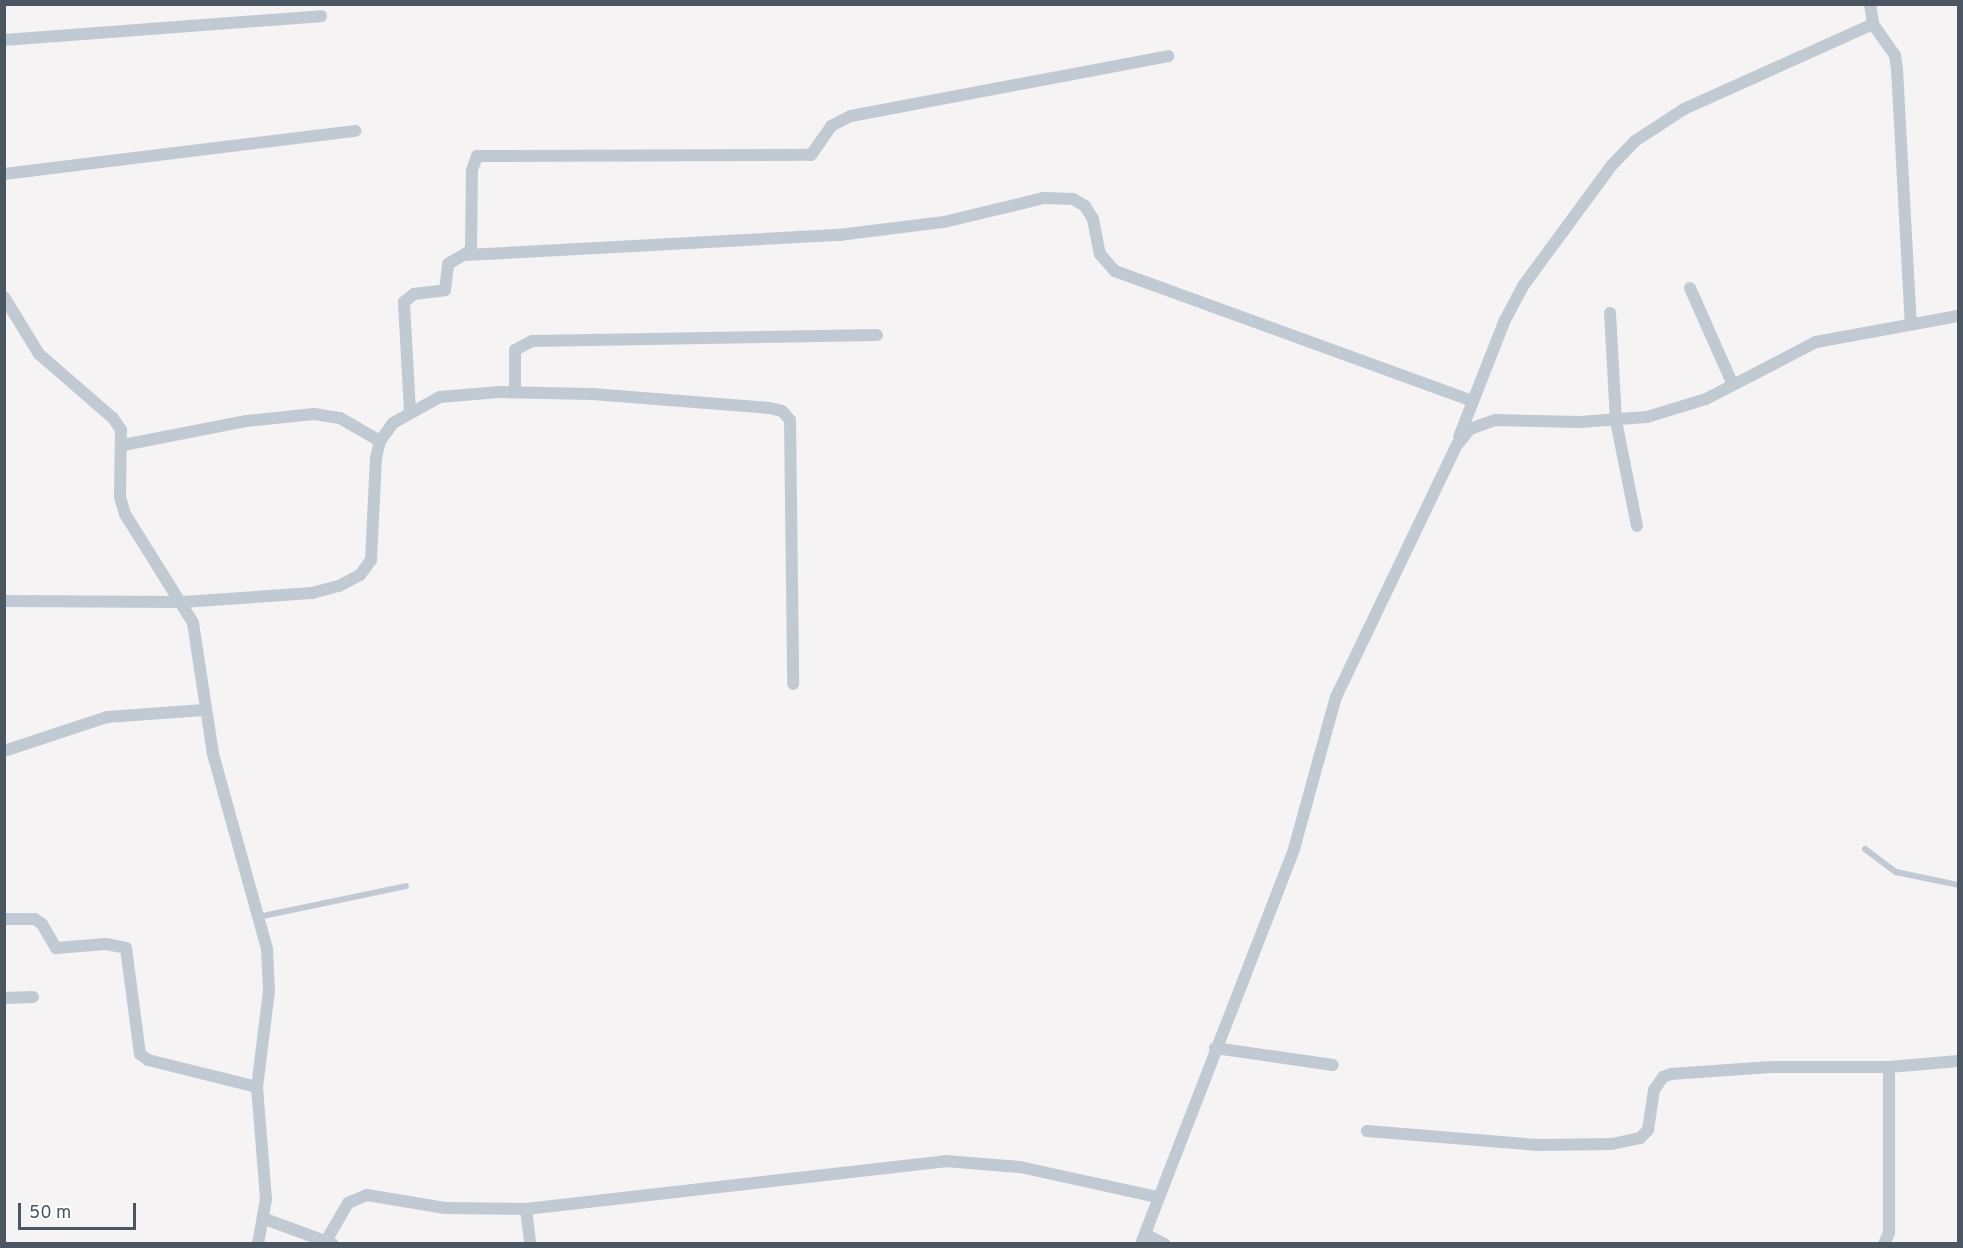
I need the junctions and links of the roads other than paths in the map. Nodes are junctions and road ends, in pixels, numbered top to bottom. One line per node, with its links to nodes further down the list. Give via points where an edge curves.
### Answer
1 (1870, 4): 3 (street)
2 (321, 16): 4 (street)
3 (1873, 24): 13 (street, via 1895,55 1897,69); 17 (street, via 1684,110 1635,141 1612,165 1523,286)
4 (4, 40)
5 (1168, 56): 8 (street, via 851,116 831,126 811,155 477,156 472,161 471,250)
6 (356, 131): 7 (street)
7 (4, 174)
8 (467, 255): 17 (street, via 839,236 944,222 1044,198 1073,199 1085,206 1093,219 1100,254 1115,272); 18 (street, via 448,264 445,290 414,294 404,302)
9 (1690, 288): 15 (street)
10 (4, 297): 22 (street, via 39,354 113,418 121,430)
11 (1610, 313): 19 (street)
12 (1959, 316): 13 (street)
13 (1911, 324): 15 (street, via 1816,342)
14 (877, 335): 16 (street, via 532,341 515,350)
15 (1733, 385): 19 (street, via 1675,410)
16 (515, 392): 18 (street, via 440,397); 26 (street, via 592,394 782,411 790,420)
17 (1472, 401): 21 (street)
18 (410, 411): 20 (street, via 393,423)
19 (1616, 421): 21 (street, via 1495,420 1470,429); 23 (street)
20 (381, 441): 22 (street, via 340,418 314,414 247,421); 25 (street, via 376,458 374,541 370,560 360,576 312,593)
21 (1457, 444): 36 (street, via 1336,697 1294,849)
22 (123, 445): 25 (street, via 120,497 125,514)
23 (1636, 526)
24 (4, 601): 25 (street)
25 (183, 602): 27 (street, via 193,622)
26 (793, 684)
27 (204, 710): 28 (street, via 107,717); 32 (street)
28 (4, 751)
29 (1865, 849): 30 (lane, via 1896,872)
30 (1959, 885)
31 (406, 886): 32 (lane)
32 (258, 917): 40 (street, via 267,949 269,991)
33 (4, 919): 40 (street, via 35,920 42,924 56,948 106,944 126,948 140,1054 148,1060)
34 (33, 997): 35 (street)
35 (4, 998)
36 (1215, 1048): 38 (street); 42 (street)
37 (1959, 1061): 39 (street)
38 (1333, 1065)
39 (1889, 1067): 41 (street, via 1771,1067 1671,1074 1663,1077 1654,1090 1648,1130 1640,1138 1612,1144 1538,1145); 50 (street, via 1889,1233)
40 (258, 1087): 44 (street)
41 (1367, 1131)
42 (1158, 1197): 43 (street, via 1020,1167 945,1161); 45 (street)
43 (526, 1209): 46 (street, via 445,1208 367,1195 348,1203); 48 (street)
44 (265, 1219): 46 (street); 47 (street)
45 (1143, 1239): 49 (street)
46 (330, 1242)
47 (258, 1244)
48 (530, 1244)
49 (1165, 1244)
50 (1884, 1244)

